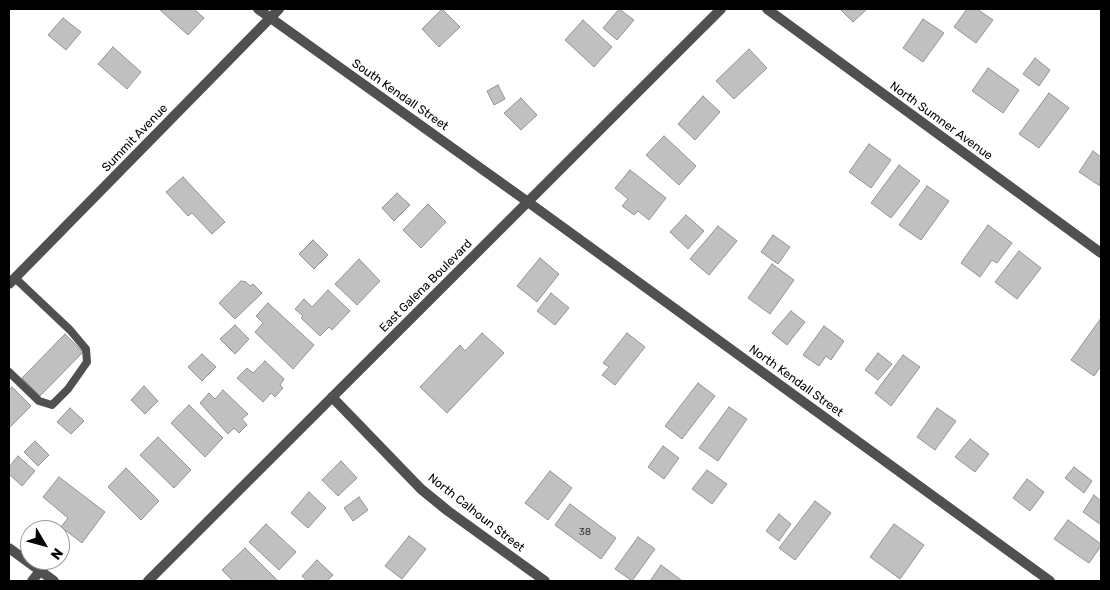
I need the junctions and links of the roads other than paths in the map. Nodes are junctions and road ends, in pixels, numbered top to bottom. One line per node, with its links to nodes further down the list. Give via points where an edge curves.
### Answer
1 (258, 9): 5 (street, South Kendall Street)
2 (279, 9): 5 (street, Summit Avenue)
3 (720, 9): 6 (street, East Galena Boulevard)
4 (767, 9): 7 (street, North Sumner Avenue)
5 (270, 18): 6 (street, South Kendall Street); 8 (street, Summit Avenue)
6 (528, 202): 10 (street, East Galena Boulevard); 17 (street, North Kendall Street)
7 (1101, 253)
8 (12, 281): 9 (lane, via 70,330 86,349 88,362 52,405 39,401)
9 (9, 372)
10 (332, 397): 15 (street, East Galena Boulevard); 16 (street, North Calhoun Street, via 421,489)
11 (9, 548): 12 (street)
12 (40, 571): 13 (street); 14 (street)
13 (32, 581)
14 (54, 581)
15 (148, 581)
16 (545, 581)
17 (1050, 581)

